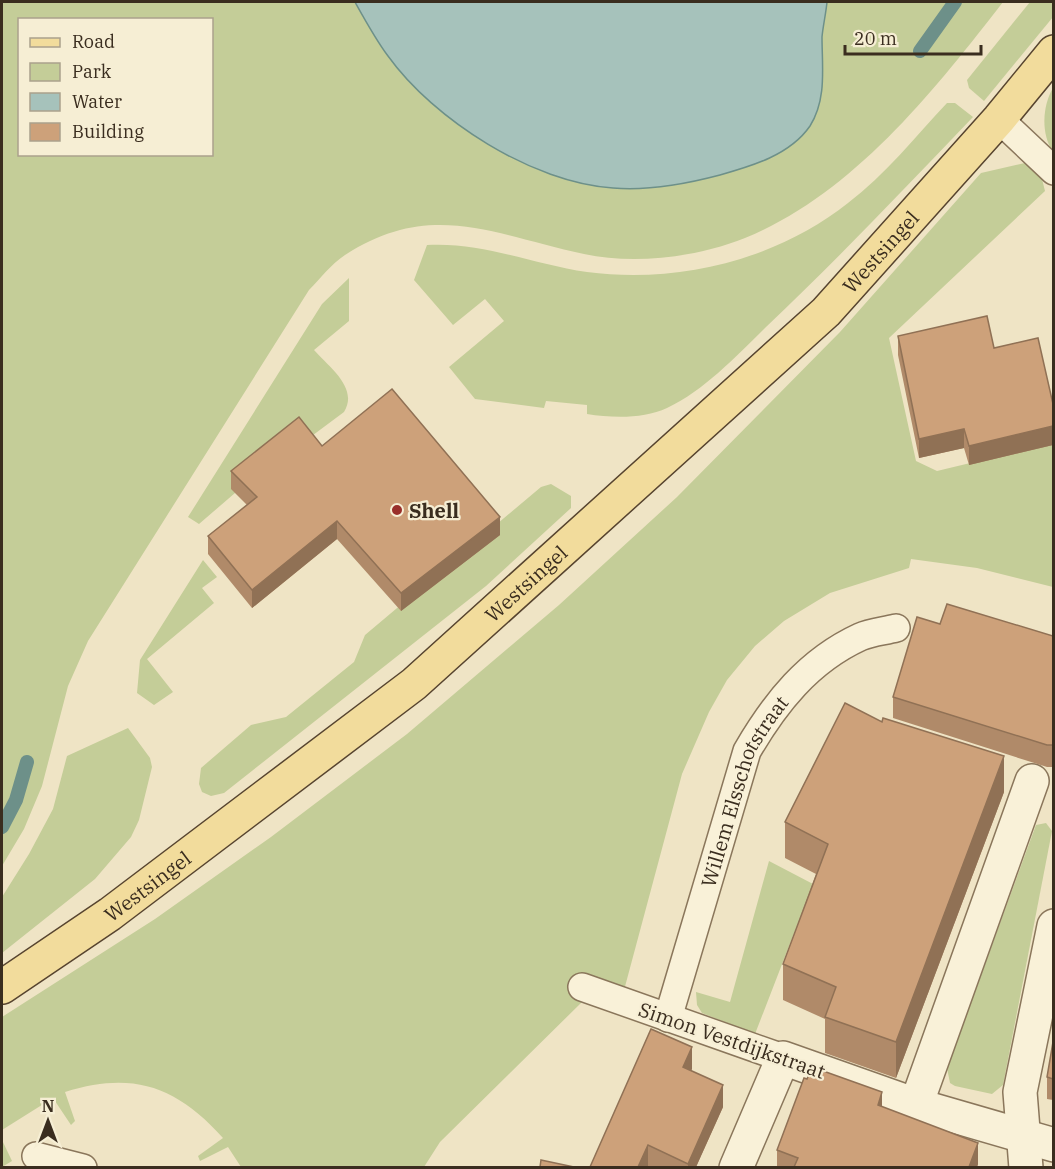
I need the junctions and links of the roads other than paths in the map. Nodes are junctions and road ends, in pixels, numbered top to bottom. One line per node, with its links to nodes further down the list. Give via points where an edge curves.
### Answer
1 (1053, 52): 2 (main road, Westsingel)
2 (999, 120): 3 (lane); 8 (main road, Westsingel, via 826,312 414,684 110,914)
3 (1053, 171)
4 (896, 628): 10 (lane, Willem Elsschotstraat, via 862,636 793,684 747,751)
5 (1000, 771): 6 (street)
6 (1043, 785): 12 (street)
7 (1053, 926): 14 (street, via 1020,1092)
8 (2, 987)
9 (582, 987): 10 (lane, Simon Vestdijkstraat)
10 (668, 1018): 11 (lane, Simon Vestdijkstraat)
11 (783, 1058): 12 (street, Simon Vestdijkstraat); 17 (street)
12 (916, 1105): 14 (street, Simon Vestdijkstraat)
13 (1053, 1145): 14 (street, Simon Vestdijkstraat)
14 (1024, 1152)
15 (36, 1156): 16 (lane)
16 (83, 1167)
17 (736, 1167)

